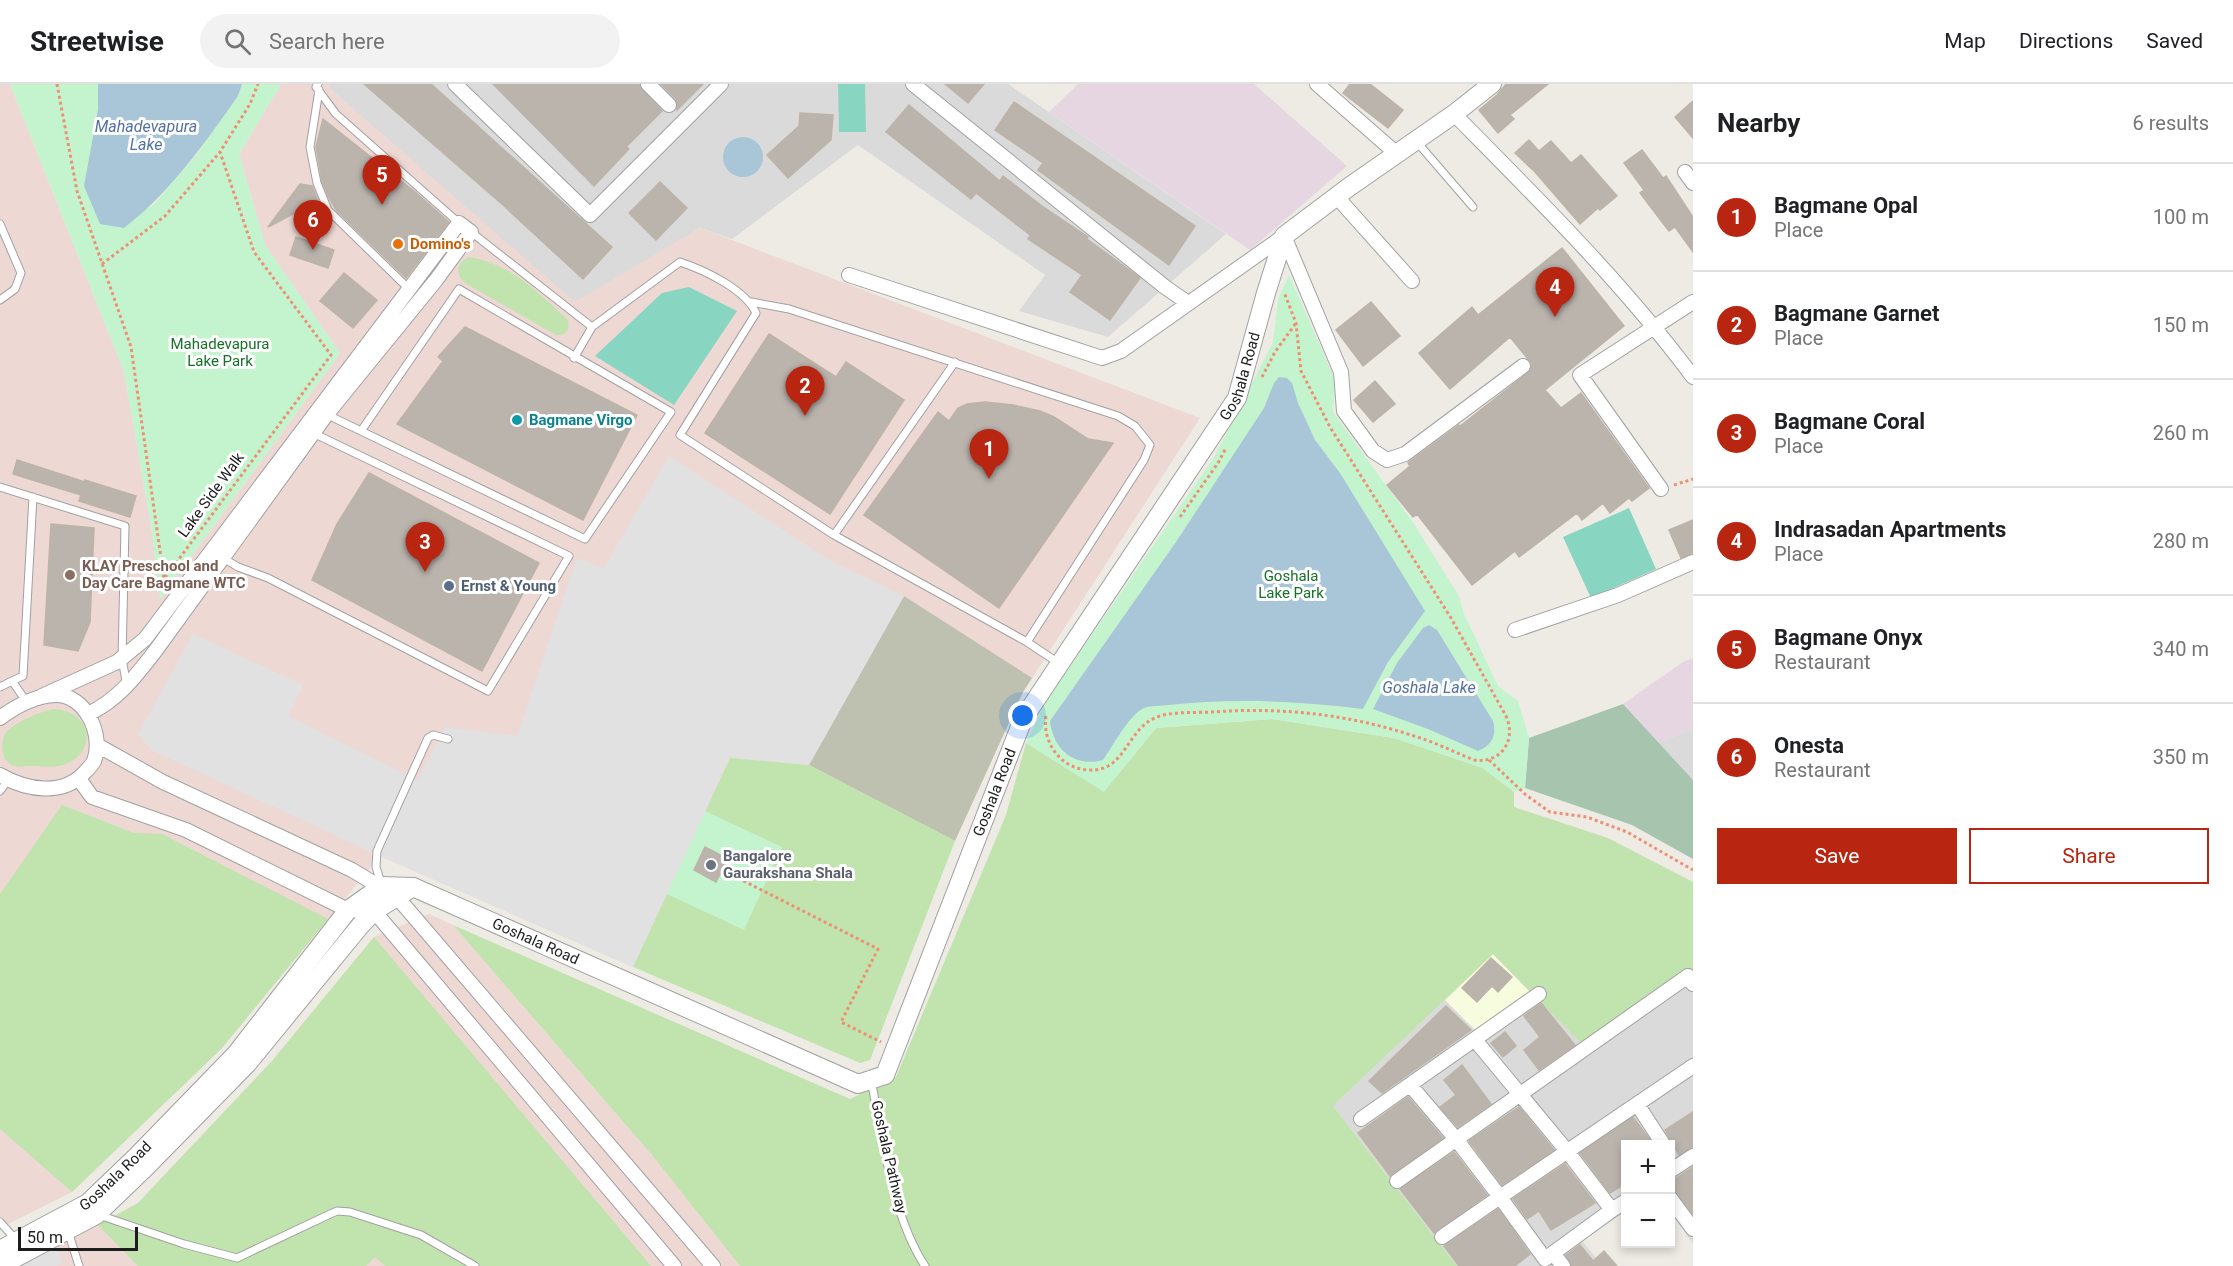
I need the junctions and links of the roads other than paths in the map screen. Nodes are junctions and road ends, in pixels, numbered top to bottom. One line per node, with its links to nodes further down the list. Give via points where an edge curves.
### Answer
1 (455, 84): 3 (street, via 590,215)
2 (648, 84): 8 (street)
3 (721, 84)
4 (913, 84): 24 (street)
5 (1317, 84): 11 (street)
6 (1484, 86): 9 (street)
7 (318, 87): 14 (lane, via 336,114); 20 (lane, via 310,147 317,183 328,210)
8 (669, 105)
9 (1454, 114): 10 (street); 26 (street, via 1565,226)
10 (1416, 141): 11 (street); 13 (lane)
11 (1397, 154): 12 (street)
12 (1336, 196): 17 (street); 19 (street)
13 (1473, 207)
14 (459, 223): 16 (street); 20 (street)
15 (0, 224): 21 (lane, via 21,273 15,289)
16 (471, 232): 25 (lane); 31 (street)
17 (1284, 236): 24 (street); 29 (street, via 1341,372 1344,411 1373,451 1387,460 1405,454); 43 (street, Goshala Road, via 1237,398)
18 (849, 275): 24 (street, via 1102,358 1121,351)
19 (1412, 281)
20 (409, 289): 42 (street, via 145,639)
21 (0, 300)
22 (751, 302): 25 (lane, via 711,275 680,262); 28 (lane, via 789,309); 37 (lane, via 756,313 680,435)
23 (1693, 302): 26 (street)
24 (1188, 303)
25 (592, 327): 27 (lane)
26 (1656, 327): 30 (street); 35 (street, via 1580,375)
27 (574, 358): 32 (lane, via 459,289); 32 (lane, via 671,412 585,539)
28 (955, 362): 37 (lane); 41 (lane, via 1118,416 1135,426 1150,445)
29 (1523, 366)
30 (1693, 377)
31 (327, 414): 32 (lane); 33 (street)
32 (361, 430)
33 (313, 433): 38 (street); 38 (lane, via 569,555 488,691)
34 (0, 487): 36 (lane)
35 (1661, 489)
36 (33, 498): 42 (lane, via 125,525); 44 (lane, via 23,676)
37 (834, 535): 41 (lane)
38 (222, 558): 45 (street)
39 (1693, 562): 40 (street, via 1618,595)
40 (1515, 630)
41 (1027, 642): 43 (lane)
42 (122, 659): 45 (lane); 47 (street)
43 (1059, 664): 63 (street, Goshala Road, via 1023,719 885,1075)
44 (12, 681): 46 (lane); 48 (lane)
45 (128, 686): 49 (street)
46 (0, 687)
47 (42, 696): 48 (street); 49 (street, via 58,694)
48 (26, 701): 50 (street)
49 (88, 714): 52 (street)
50 (0, 718)
51 (448, 739): 55 (lane, via 433,735 428,738 377,851 376,867)
52 (97, 746): 53 (street, via 93,763); 55 (street, via 163,782)
53 (79, 779): 54 (street, via 51,790); 57 (street, via 92,797 186,830)
54 (3, 782)
55 (382, 886): 56 (street, Goshala Road); 57 (street, Goshala Road)
56 (405, 892): 58 (street, Goshala Road); 63 (street, Goshala Road, via 858,1084); 90 (street)
57 (348, 910): 58 (street); 77 (street, Goshala Road, via 236,1054 136,1157)
58 (374, 911): 77 (street, Goshala Road, via 247,1064 146,1167); 89 (street)
59 (1693, 984): 65 (street, via 1688,976)
60 (1539, 994): 61 (street)
61 (1475, 1040): 64 (street); 65 (street)
62 (1693, 1066): 66 (street)
63 (871, 1080): 91 (lane, Goshala Pathway, via 888,1169 907,1229)
64 (1410, 1085): 67 (street); 68 (street)
65 (1520, 1094): 68 (street); 70 (street)
66 (1637, 1104): 69 (street); 70 (street)
67 (1361, 1119)
68 (1456, 1139): 73 (street); 74 (street)
69 (1660, 1140)
70 (1567, 1151): 74 (street); 78 (street)
71 (1693, 1156): 72 (street)
72 (1675, 1164)
73 (1397, 1181)
74 (1500, 1197): 82 (street); 85 (street)
75 (1621, 1204): 78 (street)
76 (1675, 1204): 81 (street)
77 (92, 1209): 80 (street, Goshala Road); 88 (lane, via 184,1244 237,1258 337,1211 350,1212 421,1235)
78 (1612, 1210): 85 (street)
79 (0, 1222): 83 (lane)
80 (64, 1224): 83 (street, Goshala Road); 86 (street, Goshala Road); 87 (lane)
81 (1693, 1229)
82 (1442, 1236)
83 (17, 1241): 84 (street, Goshala Road)
84 (0, 1250)
85 (1545, 1260): 92 (street)
86 (0, 1266)
87 (79, 1266)
88 (475, 1266)
89 (674, 1266)
90 (712, 1266)
91 (925, 1266)
92 (1563, 1266)

